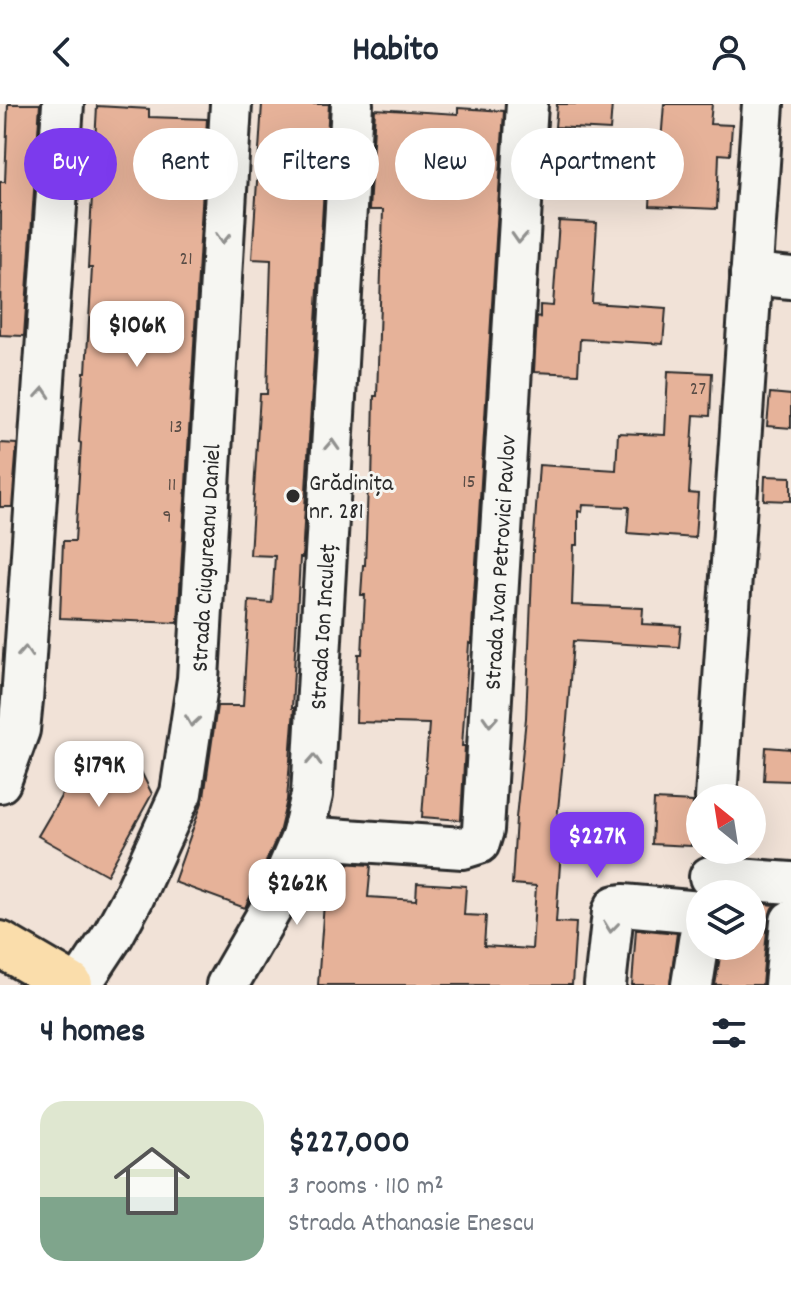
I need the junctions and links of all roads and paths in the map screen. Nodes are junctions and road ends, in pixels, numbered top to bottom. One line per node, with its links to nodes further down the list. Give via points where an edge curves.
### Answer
1 (63, 104): 8 (street, one-way to 1, via 19,730 22,700)
2 (231, 104): 18 (street, Strada Ciugureanu Daniel, one-way to 18, via 198,679 181,793 133,898)
3 (352, 104): 10 (street, Strada Ion Inculeț, one-way to 3, via 312,795)
4 (527, 104): 10 (street, Strada Ivan Petrovici Pavlov, one-way to 10, via 483,830 479,843 463,848)
5 (763, 104): 6 (street)
6 (751, 274): 7 (street); 9 (street)
7 (791, 278)
8 (0, 782)
9 (717, 784)
10 (302, 837): 19 (street, Strada Ion Inculeț, via 272,907)
11 (766, 883): 12 (street)
12 (791, 883)
13 (686, 888): 20 (street, one-way to 20, via 616,906)
14 (791, 921): 22 (street)
15 (0, 944): 17 (main road)
16 (696, 960): 21 (street)
17 (70, 985)
18 (80, 985)
19 (227, 985)
20 (605, 985)
21 (692, 985)
22 (785, 985)

